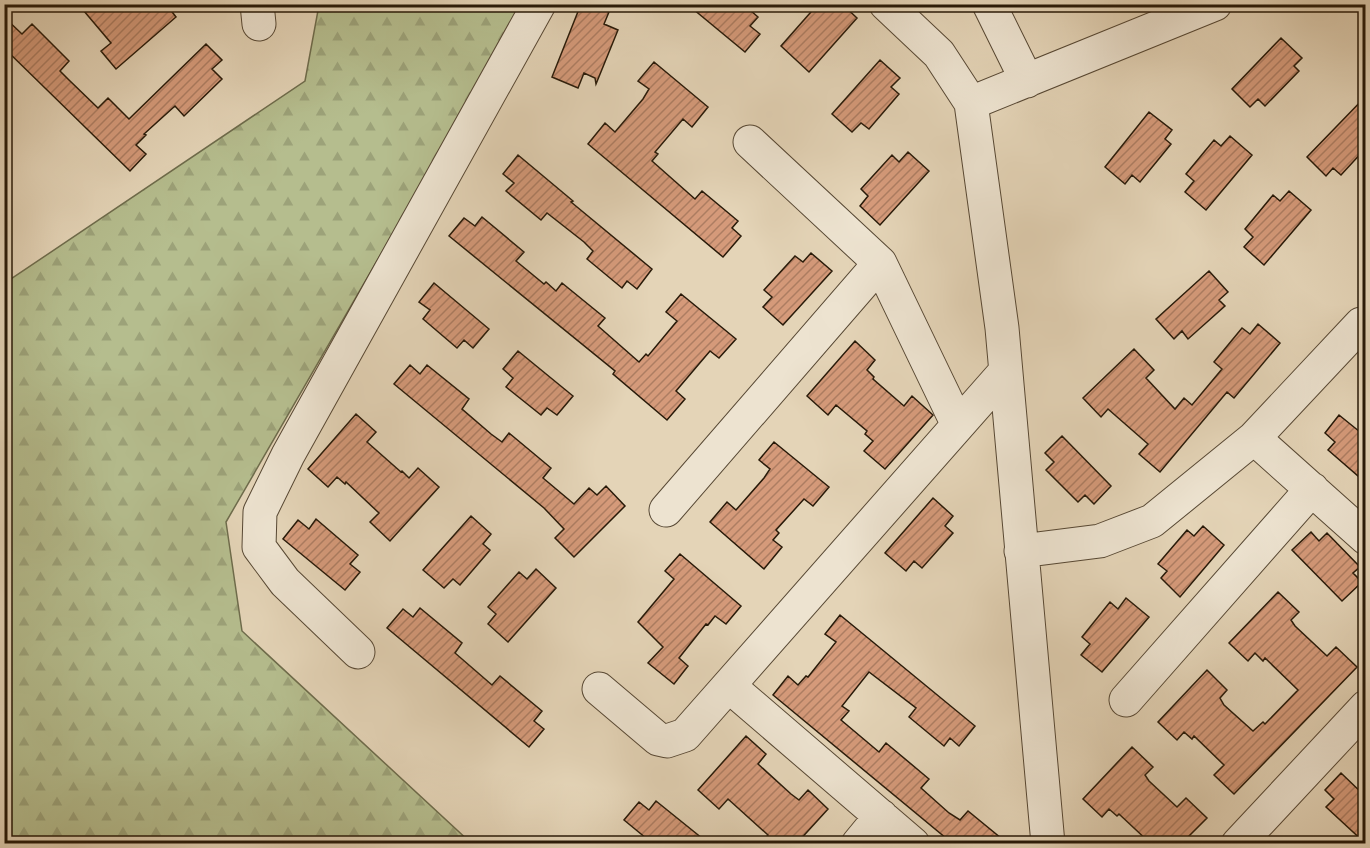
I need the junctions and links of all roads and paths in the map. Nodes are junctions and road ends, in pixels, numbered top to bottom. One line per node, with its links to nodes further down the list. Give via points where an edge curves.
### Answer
1 (539, 4): 17 (street, via 260,512 259,547 285,582)
2 (886, 4): 6 (street, via 939,54)
3 (1215, 4): 5 (street)
4 (990, 5): 5 (street)
5 (1027, 81): 6 (street)
6 (971, 103): 10 (street)
7 (750, 142): 8 (street)
8 (880, 263): 11 (street); 14 (street)
9 (1361, 324): 12 (street)
10 (1005, 372): 11 (street); 16 (street)
11 (958, 425): 18 (street)
12 (1254, 438): 13 (street); 16 (street, via 1152,521 1100,541)
13 (1312, 489): 15 (street); 20 (street)
14 (666, 510)
15 (1365, 537)
16 (1021, 551): 25 (street)
17 (358, 652)
18 (729, 686): 19 (street, via 685,735 667,741 658,739); 22 (street)
19 (599, 688)
20 (1126, 700)
21 (1365, 707): 26 (street)
22 (881, 816): 23 (street); 24 (street)
23 (858, 843)
24 (913, 843)
25 (1047, 843)
26 (1238, 843)

